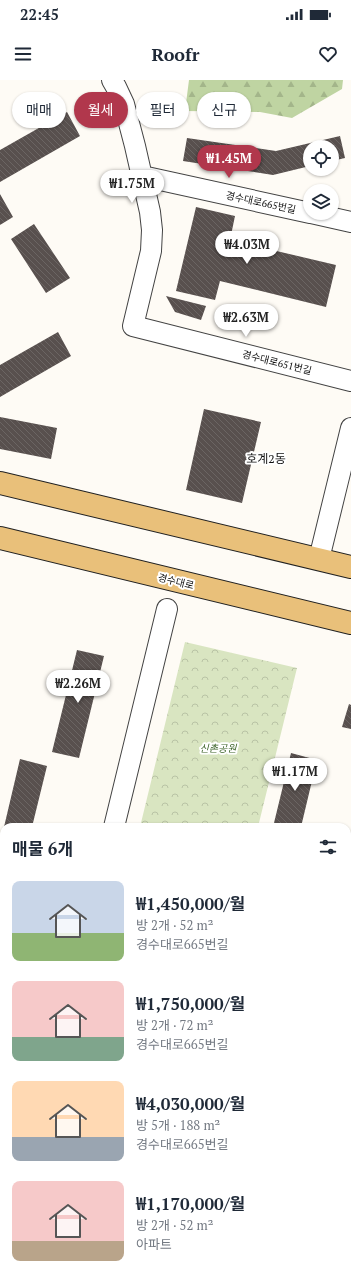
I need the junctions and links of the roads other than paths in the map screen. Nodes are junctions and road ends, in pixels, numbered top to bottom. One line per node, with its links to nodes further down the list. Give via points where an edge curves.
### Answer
1 (112, 80): 2 (street, via 124,104)
2 (142, 176): 3 (street, 경수대로665번길); 6 (street, 경수대로651번길, via 150,212 151,251 133,326)
3 (303, 211)
4 (339, 219): 5 (street, 경수대로665번길)
5 (351, 222)
6 (351, 381)
7 (351, 428): 10 (street)
8 (0, 483): 10 (main road)
9 (0, 538): 13 (main road, 경수대로)
10 (319, 559): 11 (main road)
11 (351, 567)
12 (166, 609): 14 (street)
13 (351, 623)
14 (115, 823)

